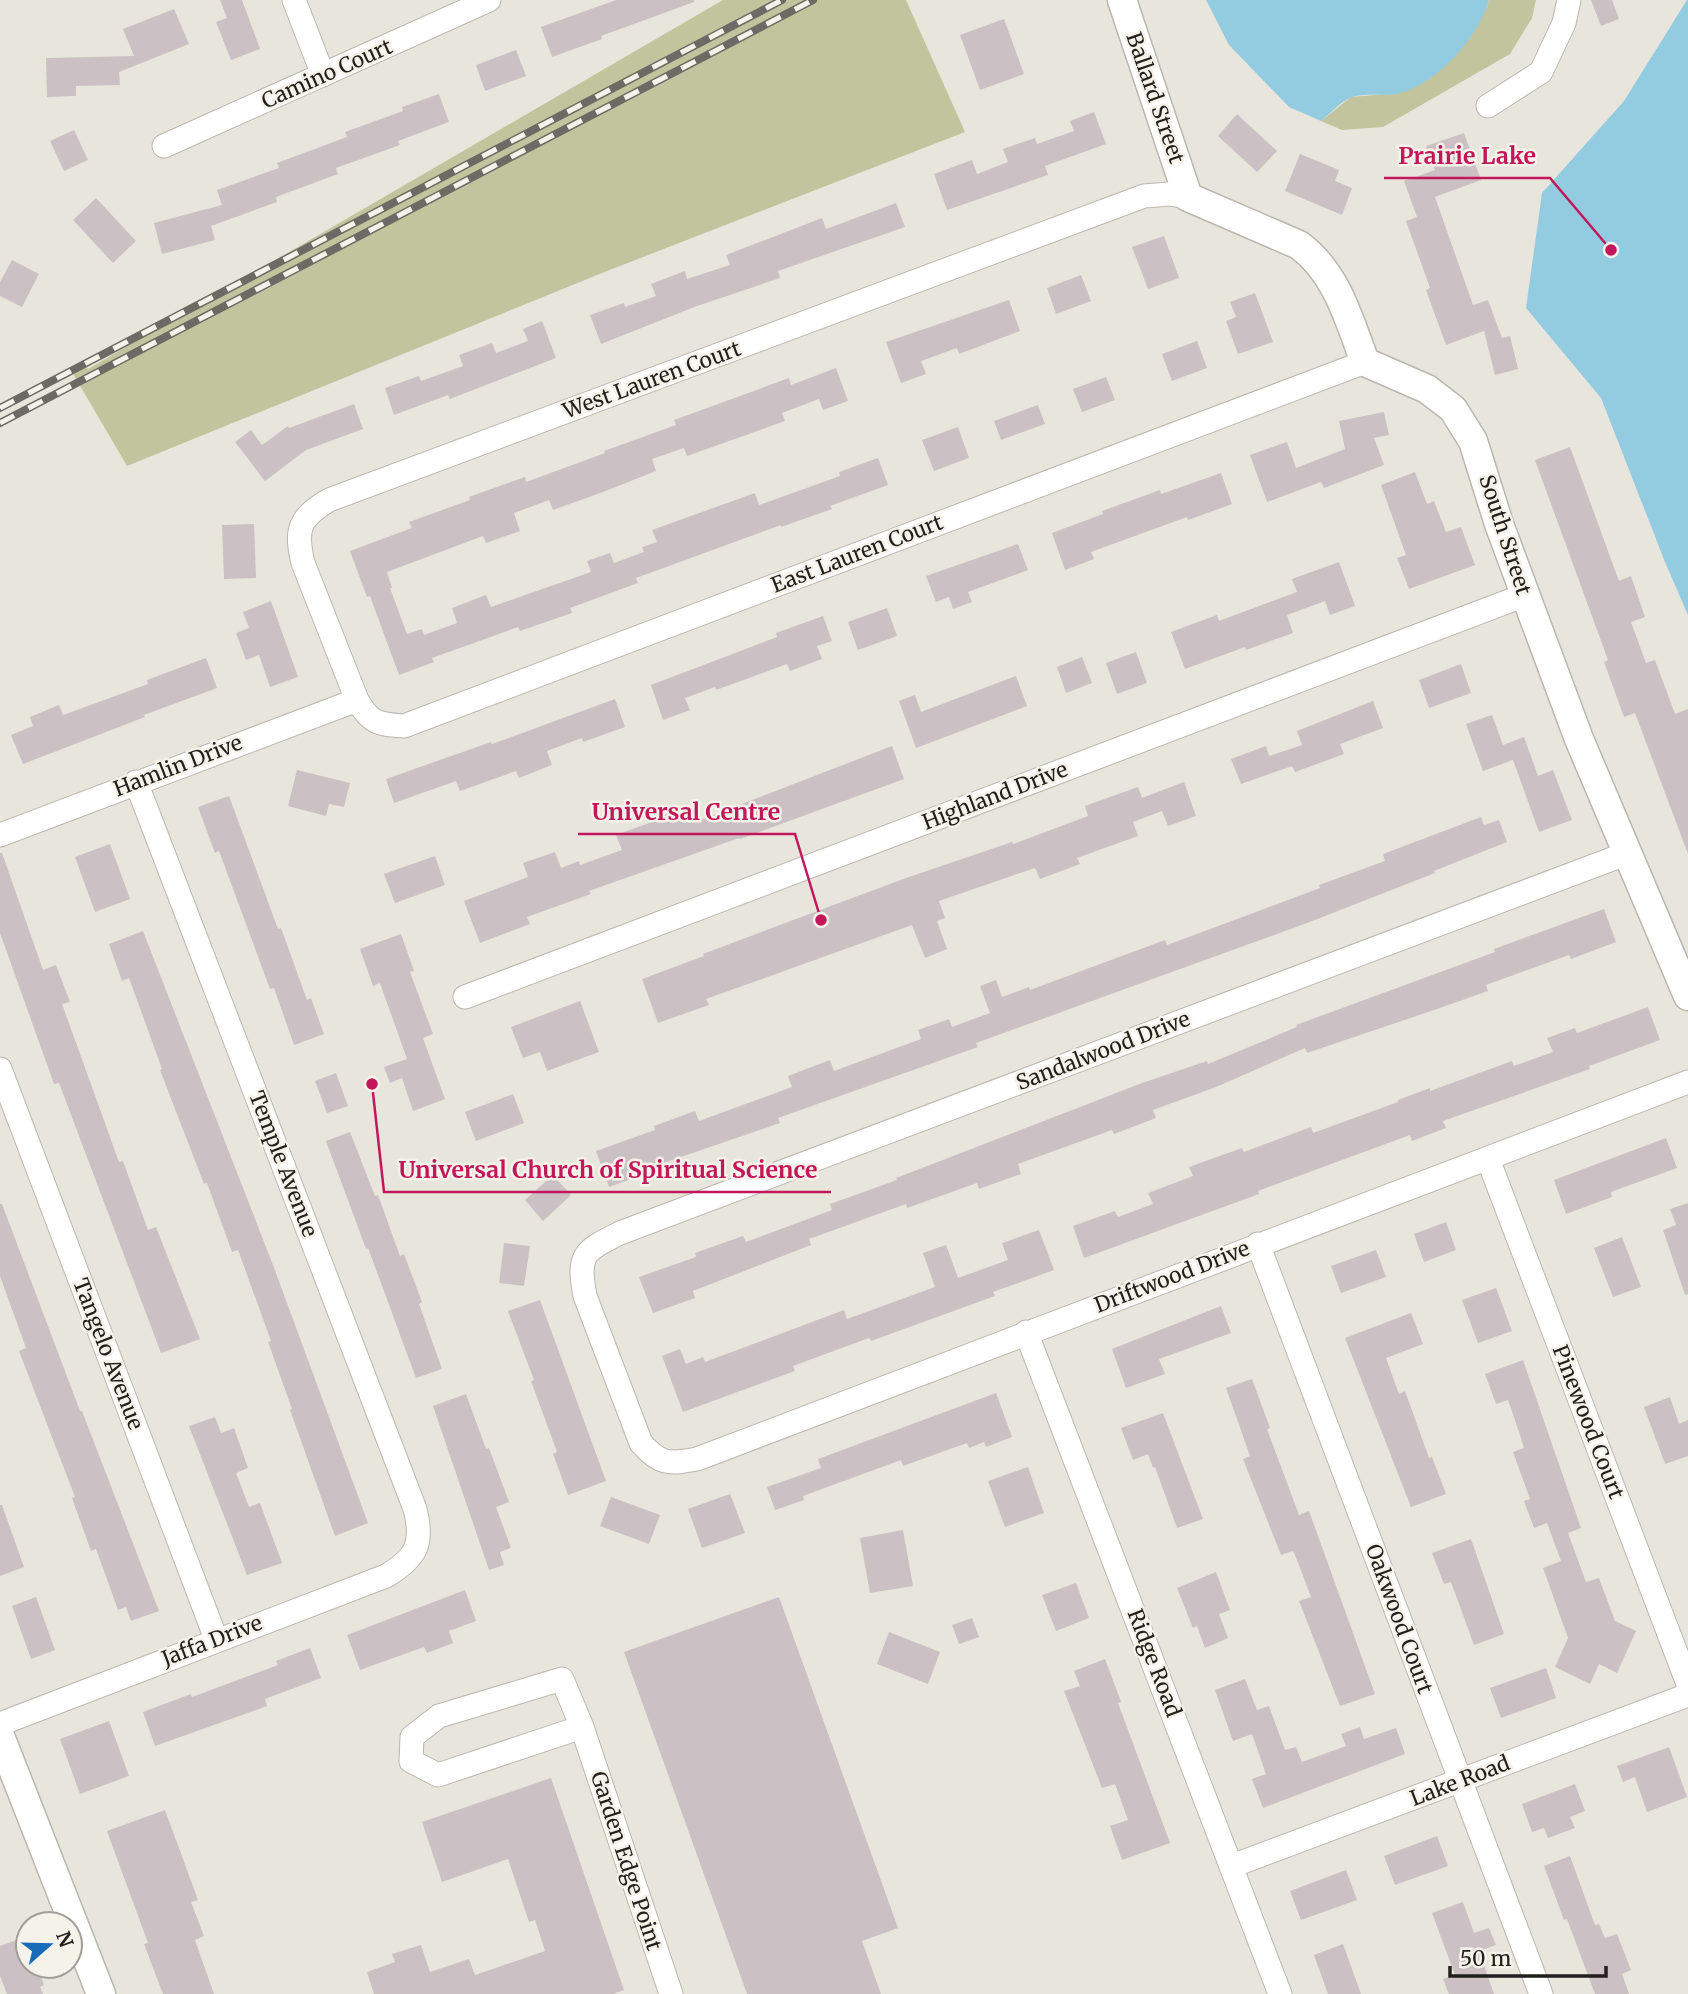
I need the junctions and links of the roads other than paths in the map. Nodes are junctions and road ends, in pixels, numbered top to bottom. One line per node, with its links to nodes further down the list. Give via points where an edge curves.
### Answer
1 (294, 0): 5 (street)
2 (489, 0): 5 (street, Camino Court)
3 (1122, 0): 8 (street, Ballard Street)
4 (1569, 0): 6 (street, via 1564,23 1541,72)
5 (323, 75): 7 (street, Camino Court)
6 (1488, 106)
7 (164, 146)
8 (1188, 197): 9 (street, via 1299,245 1314,256 1329,275); 11 (street, West Lauren Court, via 1144,196 342,495 311,511 300,526 303,564)
9 (1366, 362): 10 (street, South Street, via 1427,388 1453,408 1480,459); 11 (street, East Lauren Court, via 404,726 381,725 366,716)
10 (1525, 596): 14 (street, South Street); 16 (street, Highland Drive)
11 (357, 700): 12 (street, Hamlin Drive)
12 (136, 782): 13 (street, Hamlin Drive); 23 (street, Temple Avenue, via 415,1509 420,1528)
13 (0, 835)
14 (1628, 853): 15 (street, South Street); 22 (street, Sandalwood Drive, via 594,1246 580,1271 585,1296 640,1443)
15 (1688, 996)
16 (465, 998)
17 (0, 1069): 24 (street, Tangelo Avenue)
18 (1688, 1082): 19 (street, Driftwood Drive)
19 (1488, 1159): 20 (street, Driftwood Drive); 25 (street, Pinewood Court)
20 (1258, 1244): 21 (street, Driftwood Drive); 30 (street, Oakwood Court)
21 (1026, 1332): 22 (street, Driftwood Drive, via 697,1460 673,1463); 31 (street, Ridge Road)
22 (655, 1459)
23 (417, 1549): 24 (street, Jaffa Drive, via 403,1566 386,1576)
24 (216, 1639): 27 (street, Jaffa Drive)
25 (1688, 1684)
26 (1688, 1695): 30 (street, Lake Road)
27 (0, 1724)
28 (582, 1727): 28 (street, Garden Edge Point, via 562,1679 439,1716 412,1737 411,1760 438,1775); 33 (street, Garden Edge Point)
29 (0, 1736): 32 (street)
30 (1459, 1782): 31 (street, Lake Road); 35 (street, Oakwood Court)
31 (1232, 1866): 34 (street, Ridge Road)
32 (101, 1994)
33 (671, 1994)
34 (1280, 1994)
35 (1541, 1994)

